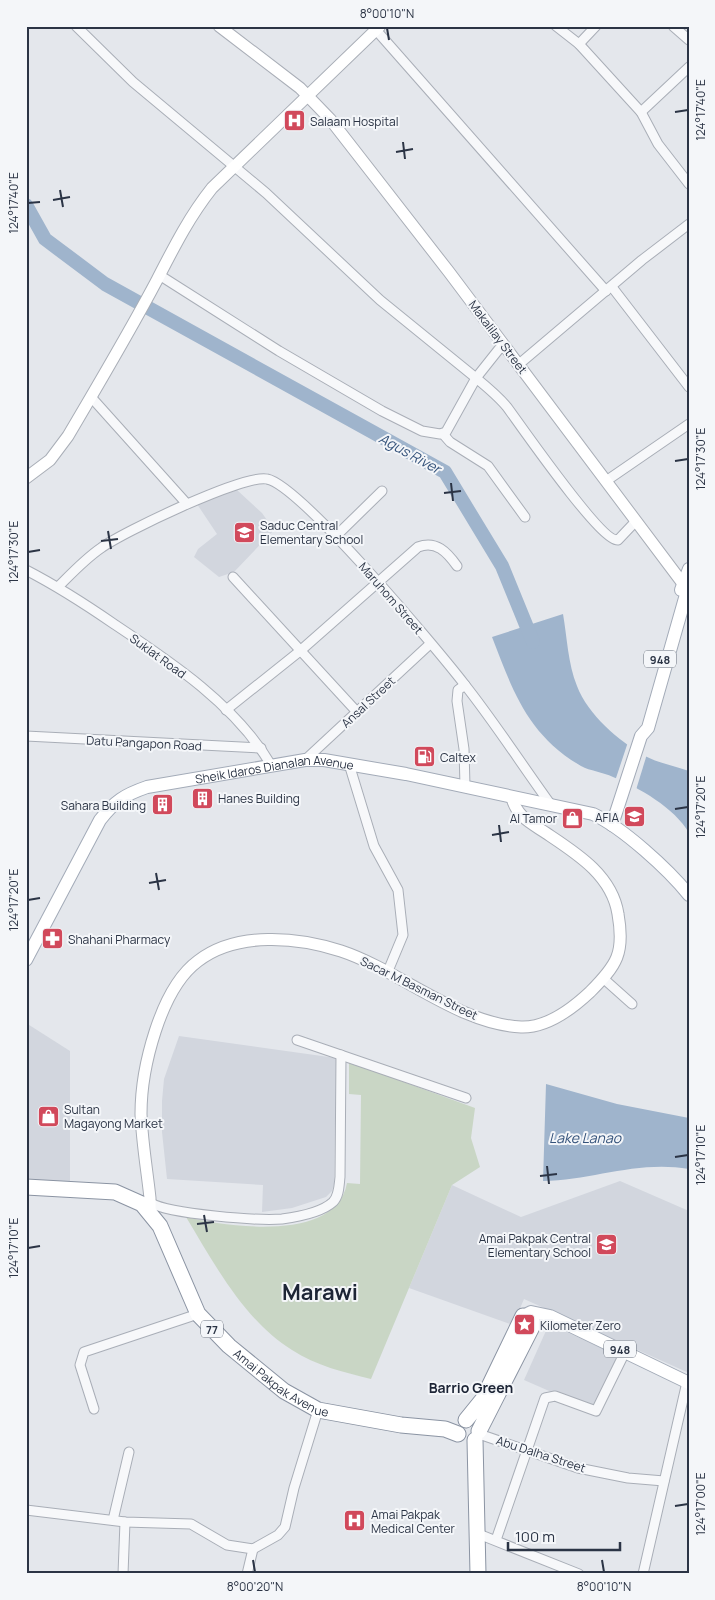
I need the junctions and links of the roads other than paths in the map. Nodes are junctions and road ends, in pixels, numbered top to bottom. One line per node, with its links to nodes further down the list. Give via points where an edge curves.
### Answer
1 (219, 26): 10 (main road, Makalilay Street)
2 (556, 26): 8 (street)
3 (596, 26): 8 (street)
4 (673, 26): 7 (street)
5 (79, 28): 12 (street, via 133,82)
6 (378, 28): 10 (main road); 16 (street)
7 (689, 40)
8 (579, 44): 11 (street)
9 (689, 67): 11 (street)
10 (308, 95): 12 (main road); 17 (main road, Makalilay Street, via 330,119)
11 (641, 112): 13 (street, via 658,144)
12 (235, 168): 15 (main road, via 212,188 190,216); 19 (street, via 380,300)
13 (689, 184)
14 (689, 224): 16 (street)
15 (160, 279): 21 (main road); 23 (street, via 382,411 422,431)
16 (609, 289): 18 (street); 20 (street)
17 (503, 344): 18 (main road, Makalilay Street); 19 (street)
18 (518, 365): 25 (main road, Makalilay Street)
19 (476, 378): 23 (street); 29 (street, via 506,406 588,516 609,538 618,540)
20 (689, 387)
21 (91, 397): 24 (main road, via 50,460); 27 (street)
22 (689, 424): 25 (street)
23 (443, 434): 28 (street, via 488,466)
24 (26, 478)
25 (606, 481): 29 (main road, Makalilay Street)
26 (382, 491): 30 (street)
27 (187, 504): 30 (street, Maruhom Street, via 245,482 270,479); 36 (street, Maruhom Street, via 101,548)
28 (525, 517)
29 (636, 521): 37 (main road, Makalilay Street)
30 (336, 536): 35 (street, Maruhom Street)
31 (457, 566): 35 (street, via 439,547 426,544 418,547)
32 (689, 569): 37 (main road, 948)
33 (26, 570): 36 (street, Suklat Road)
34 (233, 577): 39 (street)
35 (378, 583): 38 (street, Maruhom Street); 39 (street)
36 (59, 586): 41 (street, Suklat Road, via 167,659)
37 (687, 586): 51 (main road, 948)
38 (430, 644): 40 (street, Maruhom Street); 42 (street, Ansal Street)
39 (300, 651): 41 (street); 42 (street)
40 (465, 684): 48 (street, via 458,690 457,701); 50 (street, Maruhom Street)
41 (226, 710): 44 (street, Suklat Road)
42 (357, 712): 45 (street, Ansal Street)
43 (26, 736): 44 (street, Datu Pangapon Road)
44 (261, 748): 47 (street, Suklat Road)
45 (305, 760): 46 (main road, Sheik Idaros Dianalan Avenue); 47 (main road, Sheik Idaros Dianalan Avenue)
46 (349, 764): 48 (main road, Sheik Idaros Dianalan Avenue); 54 (street, via 374,846 398,890 403,935)
47 (271, 765): 53 (main road, Sheik Idaros Dianalan Avenue, via 147,787 114,802 100,820)
48 (465, 786): 49 (main road, Sheik Idaros Dianalan Avenue)
49 (512, 798): 50 (main road, Sheik Idaros Dianalan Avenue); 55 (main road, Sacar M Basman Street, via 519,815 598,873 612,892 621,939 615,965)
50 (551, 805): 51 (main road, Sheik Idaros Dianalan Avenue, via 593,814)
51 (612, 825): 52 (main road, Sheik Idaros Dianalan Avenue, via 671,875)
52 (689, 895)
53 (26, 960)
54 (388, 971): 55 (main road, Sacar M Basman Street, via 464,1011 523,1027 559,1016); 61 (main road, Sacar M Basman Street, via 342,952 288,940 251,941 212,952 191,966 161,1016 146,1064 141,1115)
55 (604, 978): 56 (street)
56 (632, 1004)
57 (297, 1040): 58 (street)
58 (341, 1055): 59 (street); 61 (street, via 340,1177 338,1195 332,1204 298,1216 269,1220)
59 (466, 1098)
60 (26, 1187): 61 (highway, Amai Pakpak Avenue / 77, via 115,1192)
61 (150, 1207): 62 (highway, Amai Pakpak Avenue / 77)
62 (198, 1314): 66 (street, via 84,1352 80,1365); 67 (highway, Amai Pakpak Avenue / 77, via 229,1346 284,1392)
63 (528, 1320): 64 (main road, 948, via 550,1316); 68 (highway)
64 (625, 1352): 65 (main road, 948); 69 (street, via 596,1411 555,1396 545,1398)
65 (688, 1383): 71 (street)
66 (94, 1409)
67 (318, 1410): 68 (highway, Amai Pakpak Avenue / 77, via 401,1425); 77 (street, via 285,1527 278,1536)
68 (466, 1431): 69 (street, Abu Dalha Street); 75 (highway, via 475,1459)
69 (529, 1450): 71 (street, Abu Dalha Street, via 578,1468); 76 (street)
70 (129, 1452): 73 (street)
71 (664, 1481): 82 (street)
72 (26, 1510): 73 (street)
73 (113, 1520): 74 (street)
74 (126, 1522): 77 (street, via 191,1524 227,1545); 78 (street)
75 (476, 1533): 76 (street); 80 (highway)
76 (496, 1540): 81 (street)
77 (253, 1549): 79 (street)
78 (123, 1574)
79 (247, 1574)
80 (478, 1574)
81 (579, 1574)
82 (643, 1574)

